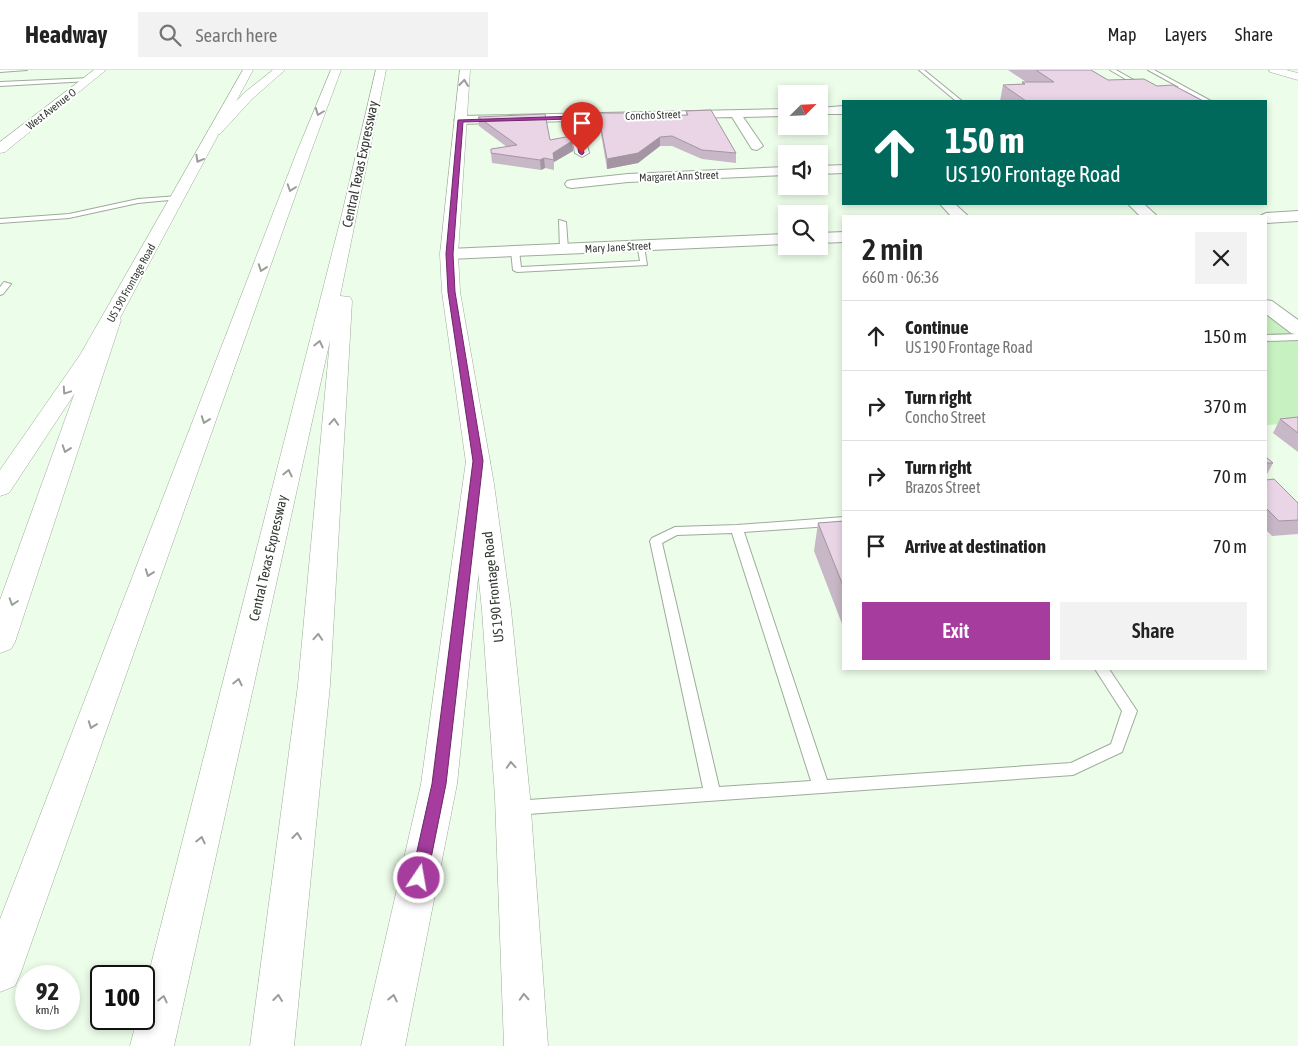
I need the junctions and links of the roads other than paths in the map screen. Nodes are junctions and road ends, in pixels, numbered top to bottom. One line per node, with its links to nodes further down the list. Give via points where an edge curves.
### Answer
1 (25, 70): 12 (lane)
2 (101, 70): 14 (main road, West Avenue O)
3 (248, 70): 27 (main road, US 190 Frontage Road)
4 (280, 70): 27 (main road, via 248,96)
5 (336, 70): 68 (main road, one-way to 68)
6 (381, 70): 41 (main road, Central Texas Expressway)
7 (466, 70): 26 (main road, US 190 Frontage Road, one-way to 7)
8 (921, 70): 19 (lane)
9 (1112, 70): 16 (lane, via 1147,89)
10 (1150, 70): 18 (lane)
11 (1274, 70): 13 (main road)
12 (0, 71)
13 (1298, 77)
14 (89, 80): 15 (lane); 29 (main road, West Avenue O)
15 (0, 84)
16 (1132, 87)
17 (1158, 89): 18 (lane)
18 (1186, 89): 20 (lane)
19 (958, 100)
20 (1206, 100)
21 (842, 110): 22 (street)
22 (828, 111)
23 (778, 112): 24 (street, Concho Street)
24 (735, 113): 25 (street, Concho Street); 28 (street)
25 (574, 117): 26 (street, Concho Street); 30 (street)
26 (460, 120): 51 (main road, US 190 Frontage Road)
27 (215, 131): 35 (main road, US 190 Frontage Road, one-way to 35)
28 (757, 146)
29 (0, 149)
30 (582, 153)
31 (842, 169): 32 (street)
32 (828, 170)
33 (778, 172): 34 (street, Margaret Ann Street, via 644,177)
34 (572, 184)
35 (178, 198): 43 (lane, via 138,201 69,216); 55 (main road, US 190 Frontage Road)
36 (948, 205): 38 (street)
37 (1136, 205): 39 (street)
38 (959, 215)
39 (1148, 215)
40 (1298, 216): 42 (street)
41 (349, 218): 69 (main road, Central Texas Expressway, one-way to 41); 70 (main road, one-way to 41, via 314,686)
42 (1267, 218)
43 (0, 221)
44 (562, 222): 49 (lane)
45 (842, 237): 46 (street)
46 (828, 238)
47 (778, 239): 48 (street, Mary Jane Street)
48 (640, 246): 49 (street, Mary Jane Street); 50 (lane, via 644,262 517,270)
49 (564, 249): 50 (street, Mary Jane Street)
50 (515, 251): 51 (street, Mary Jane Street)
51 (449, 254): 59 (main road, US 190 Frontage Road, via 451,292)
52 (7, 284): 53 (lane)
53 (0, 292)
54 (1267, 306): 56 (street)
55 (111, 320): 60 (main road, US 190 Frontage Road, one-way to 60); 63 (main road, one-way to 63)
56 (1298, 329)
57 (1298, 337): 58 (lane)
58 (1267, 338)
59 (478, 461): 67 (main road, US 190 Frontage Road, one-way to 59, via 490,548); 71 (main road, one-way to 59, via 439,784)
60 (0, 488)
61 (842, 521): 62 (lane)
62 (737, 529): 65 (lane); 66 (lane, via 675,531 656,541)
63 (0, 642)
64 (1103, 670): 65 (lane, via 1130,711 1117,748 1073,769)
65 (821, 786): 66 (lane)
66 (712, 793): 67 (lane)
67 (514, 808): 72 (main road, US 190 Frontage Road, one-way to 67)
68 (0, 972)
69 (152, 1046)
70 (272, 1046)
71 (383, 1046)
72 (526, 1046)

